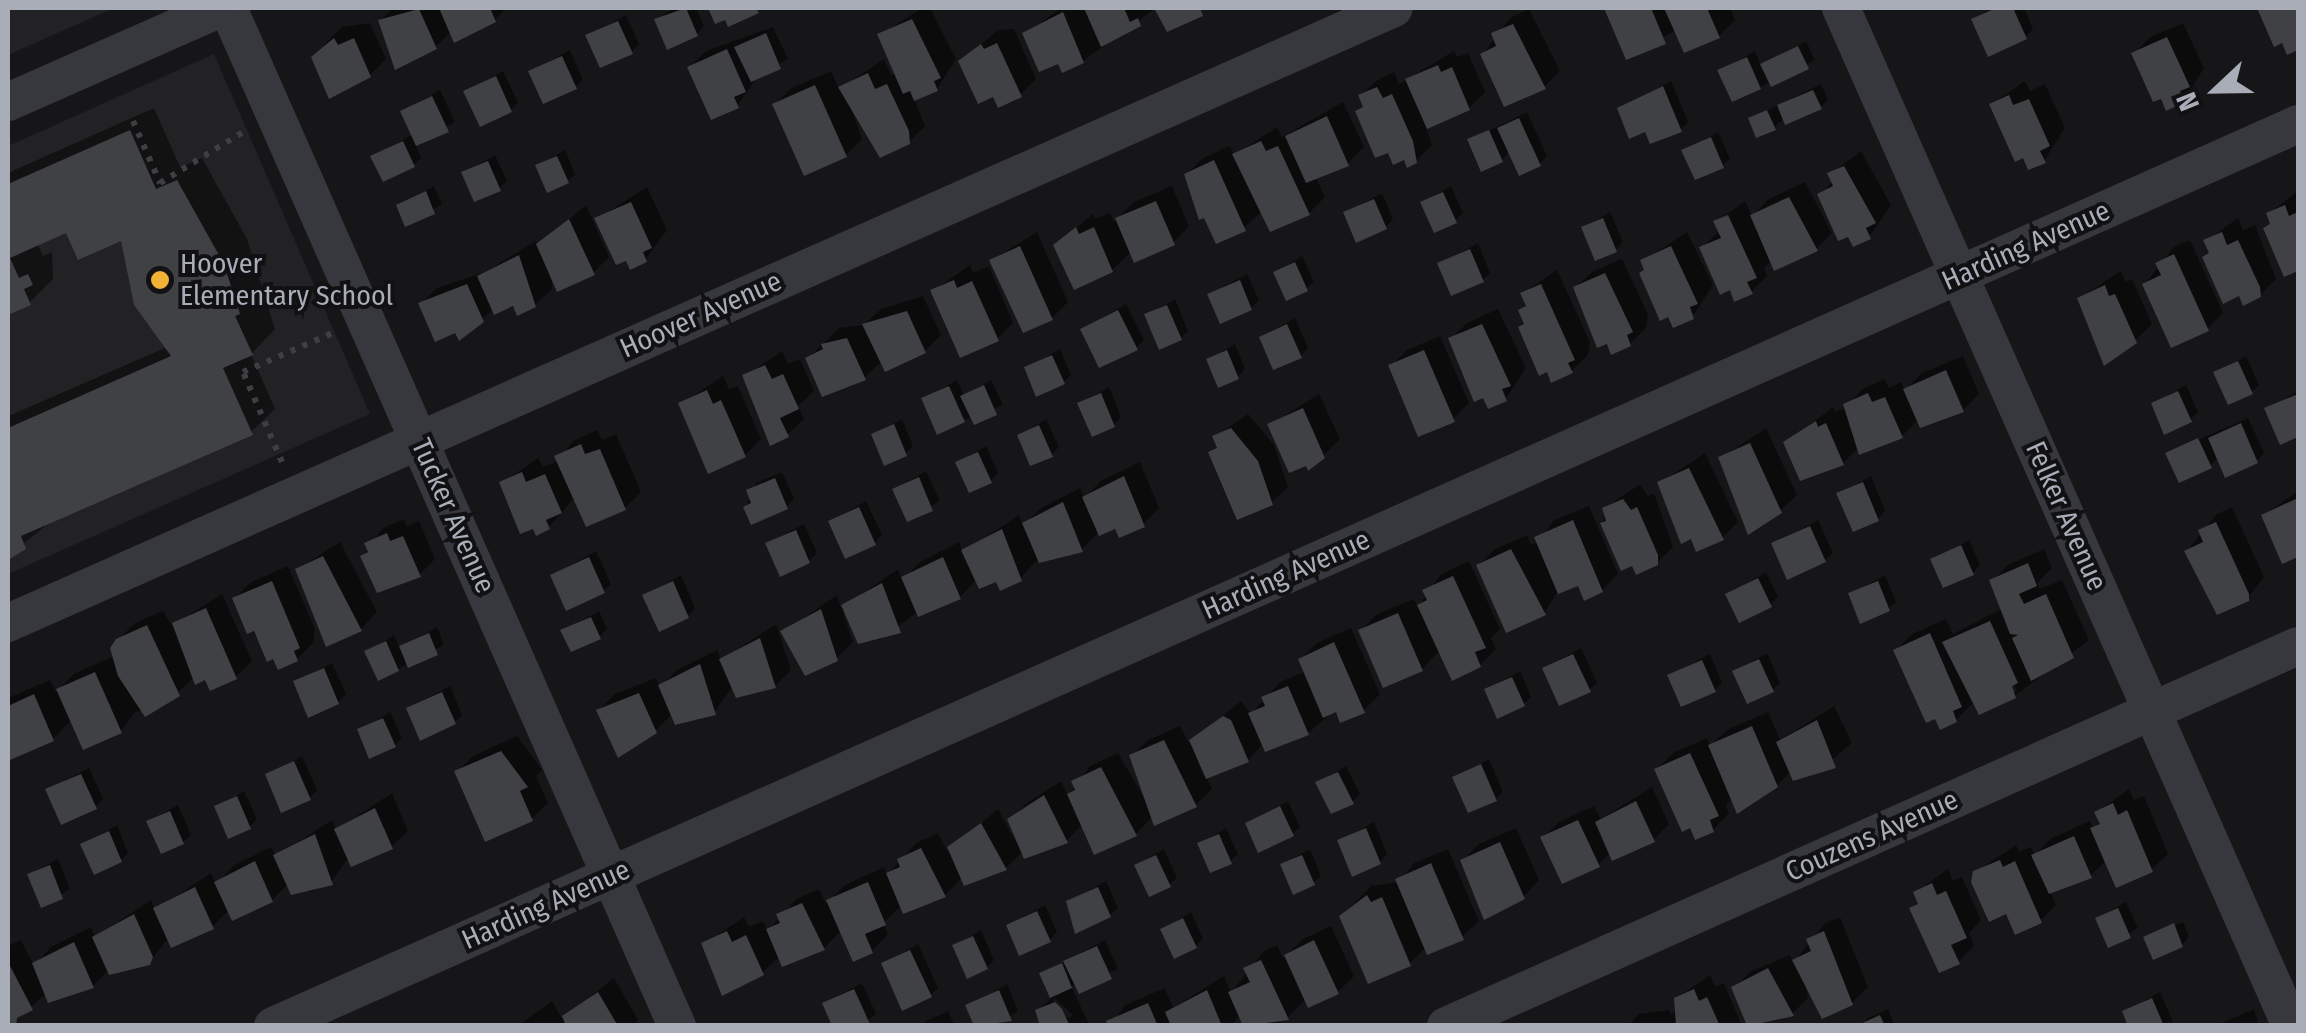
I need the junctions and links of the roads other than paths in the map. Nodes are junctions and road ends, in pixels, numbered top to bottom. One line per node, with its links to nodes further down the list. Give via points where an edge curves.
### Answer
1 (224, 8): 4 (street); 7 (street, Tucker Avenue)
2 (1394, 8): 7 (street, Hoover Avenue)
3 (1841, 8): 6 (street, Felker Avenue)
4 (8, 102)
5 (2298, 124): 6 (street, Harding Avenue)
6 (1960, 275): 10 (street, Felker Avenue); 11 (street, Harding Avenue)
7 (420, 440): 8 (street, Hoover Avenue); 11 (street, Tucker Avenue)
8 (8, 623)
9 (2298, 646): 10 (street, Couzens Avenue)
10 (2152, 712): 14 (street, Couzens Avenue); 15 (street, Felker Avenue)
11 (612, 876): 12 (street, Harding Avenue); 13 (street, Tucker Avenue)
12 (273, 1026)
13 (677, 1026)
14 (1446, 1026)
15 (2291, 1026)

